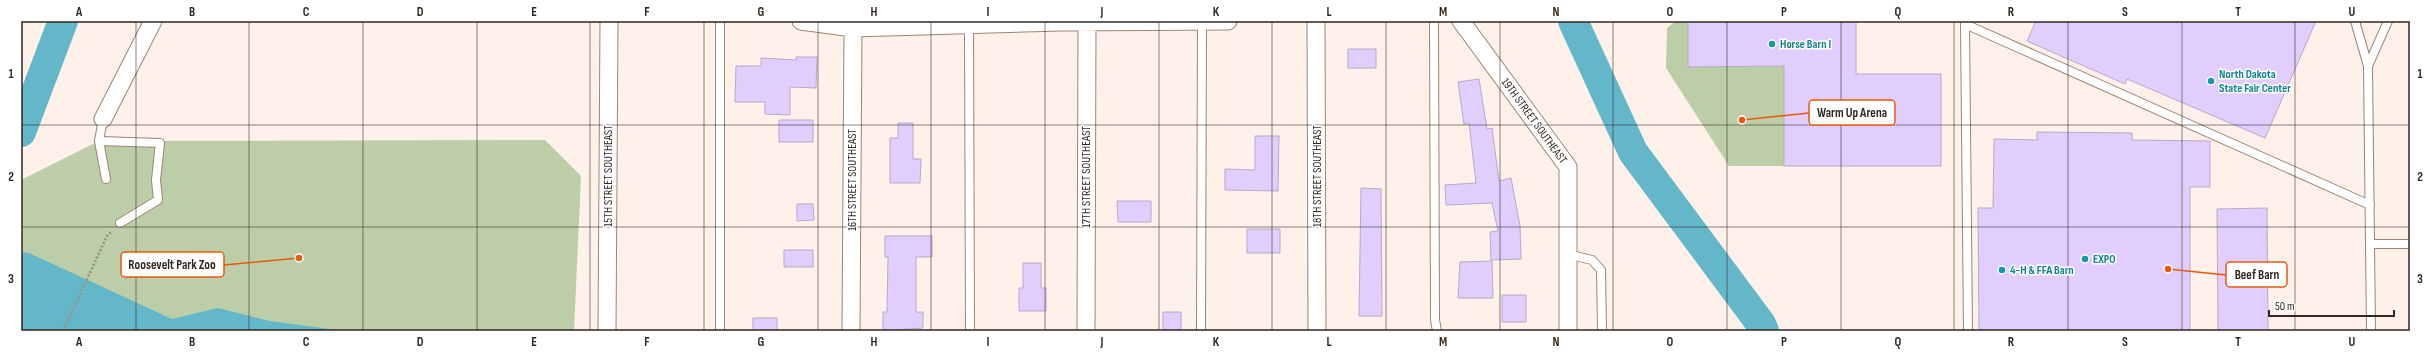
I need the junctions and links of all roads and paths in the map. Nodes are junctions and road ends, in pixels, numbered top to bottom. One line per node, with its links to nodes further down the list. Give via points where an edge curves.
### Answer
1 (153, 21): 17 (street)
2 (609, 21): 27 (street, 15TH STREET SOUTHEAST)
3 (720, 21): 28 (lane)
4 (801, 21): 15 (street)
5 (1202, 21): 6 (street); 12 (street); 32 (lane)
6 (1228, 21)
7 (1316, 21): 33 (street, 18TH STREET SOUTHEAST)
8 (1434, 21): 34 (lane)
9 (1461, 21): 25 (street, 19TH STREET SOUTHEAST, via 1568,167)
10 (2355, 21): 16 (lane)
11 (2388, 21): 16 (lane)
12 (1087, 22): 14 (street); 31 (street, 17TH STREET SOUTHEAST)
13 (1962, 22): 20 (lane); 37 (lane)
14 (970, 25): 15 (street); 30 (lane)
15 (852, 28): 29 (street, 16TH STREET SOUTHEAST)
16 (2368, 66): 20 (lane)
17 (103, 119): 18 (lane)
18 (99, 141): 19 (lane); 21 (lane, via 160,143 156,180 158,200)
19 (106, 180)
20 (2370, 205): 23 (lane)
21 (120, 223)
22 (107, 236): 26 (path)
23 (2371, 244): 24 (lane); 38 (lane)
24 (2410, 244)
25 (1568, 254): 35 (street, 19TH STREET SOUTHEAST); 36 (lane, via 1592,260 1601,270)
26 (63, 331)
27 (608, 331)
28 (720, 331)
29 (851, 331)
30 (970, 331)
31 (1086, 331)
32 (1201, 331)
33 (1317, 331)
34 (1437, 331)
35 (1568, 331)
36 (1602, 331)
37 (1968, 331)
38 (2371, 331)

